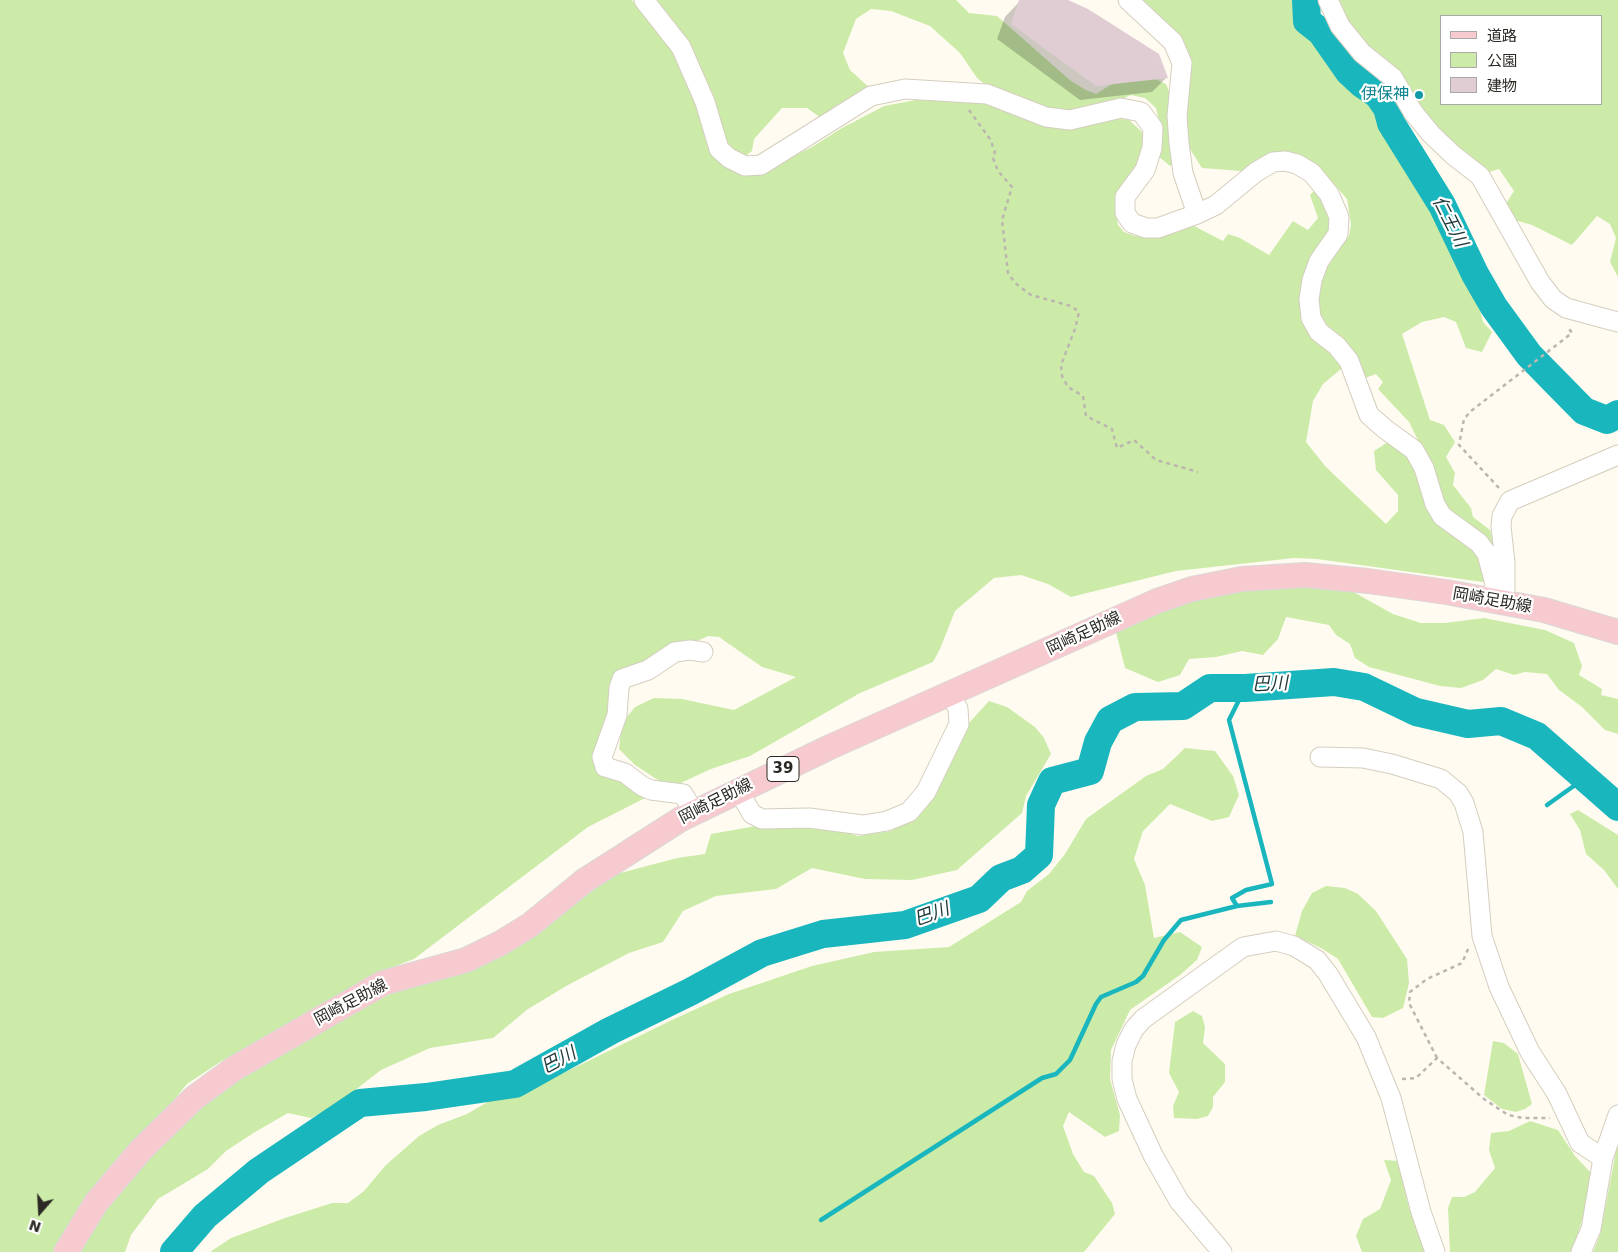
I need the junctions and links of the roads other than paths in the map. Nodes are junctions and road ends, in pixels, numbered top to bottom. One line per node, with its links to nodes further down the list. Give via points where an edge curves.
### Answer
1 (644, 0): 4 (street, via 680,47 705,102 719,149 745,166 760,165 871,96 905,89 987,94 1046,117 1070,120 1121,108 1141,112 1153,128 1152,148 1145,170 1125,197 1125,213 1132,224 1158,228)
2 (1128, 0): 4 (street, via 1174,42 1182,63 1177,116 1179,144 1183,173)
3 (1328, 0): 5 (street, via 1340,26 1362,53 1393,78 1432,134 1480,176 1540,282 1553,299 1566,308)
4 (1197, 214): 7 (street, via 1273,162 1297,164 1323,185 1339,217 1338,234 1319,261 1312,280 1311,318 1319,332 1338,346 1349,361 1369,414 1414,450 1442,516 1479,543 1487,554 1496,584)
5 (1618, 322)
6 (1618, 455): 7 (street, via 1510,501 1502,516 1506,589)
7 (1496, 602): 8 (main road, 岡崎足助線 / 39, via 1544,610); 10 (main road, 岡崎足助線 / 39, via 1368,581 1305,575 1242,578 1157,601)
8 (1618, 632)
9 (702, 652): 13 (street, via 675,652 648,670 622,679 618,688 617,716 602,757 605,767 625,773 642,786 682,794)
10 (951, 695): 12 (main road, 岡崎足助線 / 39); 12 (street, via 958,709 960,724 926,792 908,812 887,822 863,825 809,818 762,819 752,814)
11 (1320, 757): 15 (street, via 1363,758 1392,764 1441,779 1453,787 1464,803 1473,832 1482,936 1499,988 1580,1143)
12 (738, 790): 13 (main road, 岡崎足助線 / 39)
13 (694, 812): 16 (main road, 岡崎足助線 / 39, via 584,881 530,925 501,943 466,960 383,983 235,1068 194,1098 140,1151 96,1204)
14 (1618, 1115): 15 (street)
15 (1603, 1158): 19 (street, via 1591,1229)
16 (66, 1252)
17 (1222, 1252): 18 (street, via 1179,1201 1153,1154 1127,1099 1122,1061 1134,1029 1143,1019 1243,946 1276,941 1294,946 1317,960 1366,1037 1391,1098)
18 (1435, 1252)
19 (1580, 1252)

